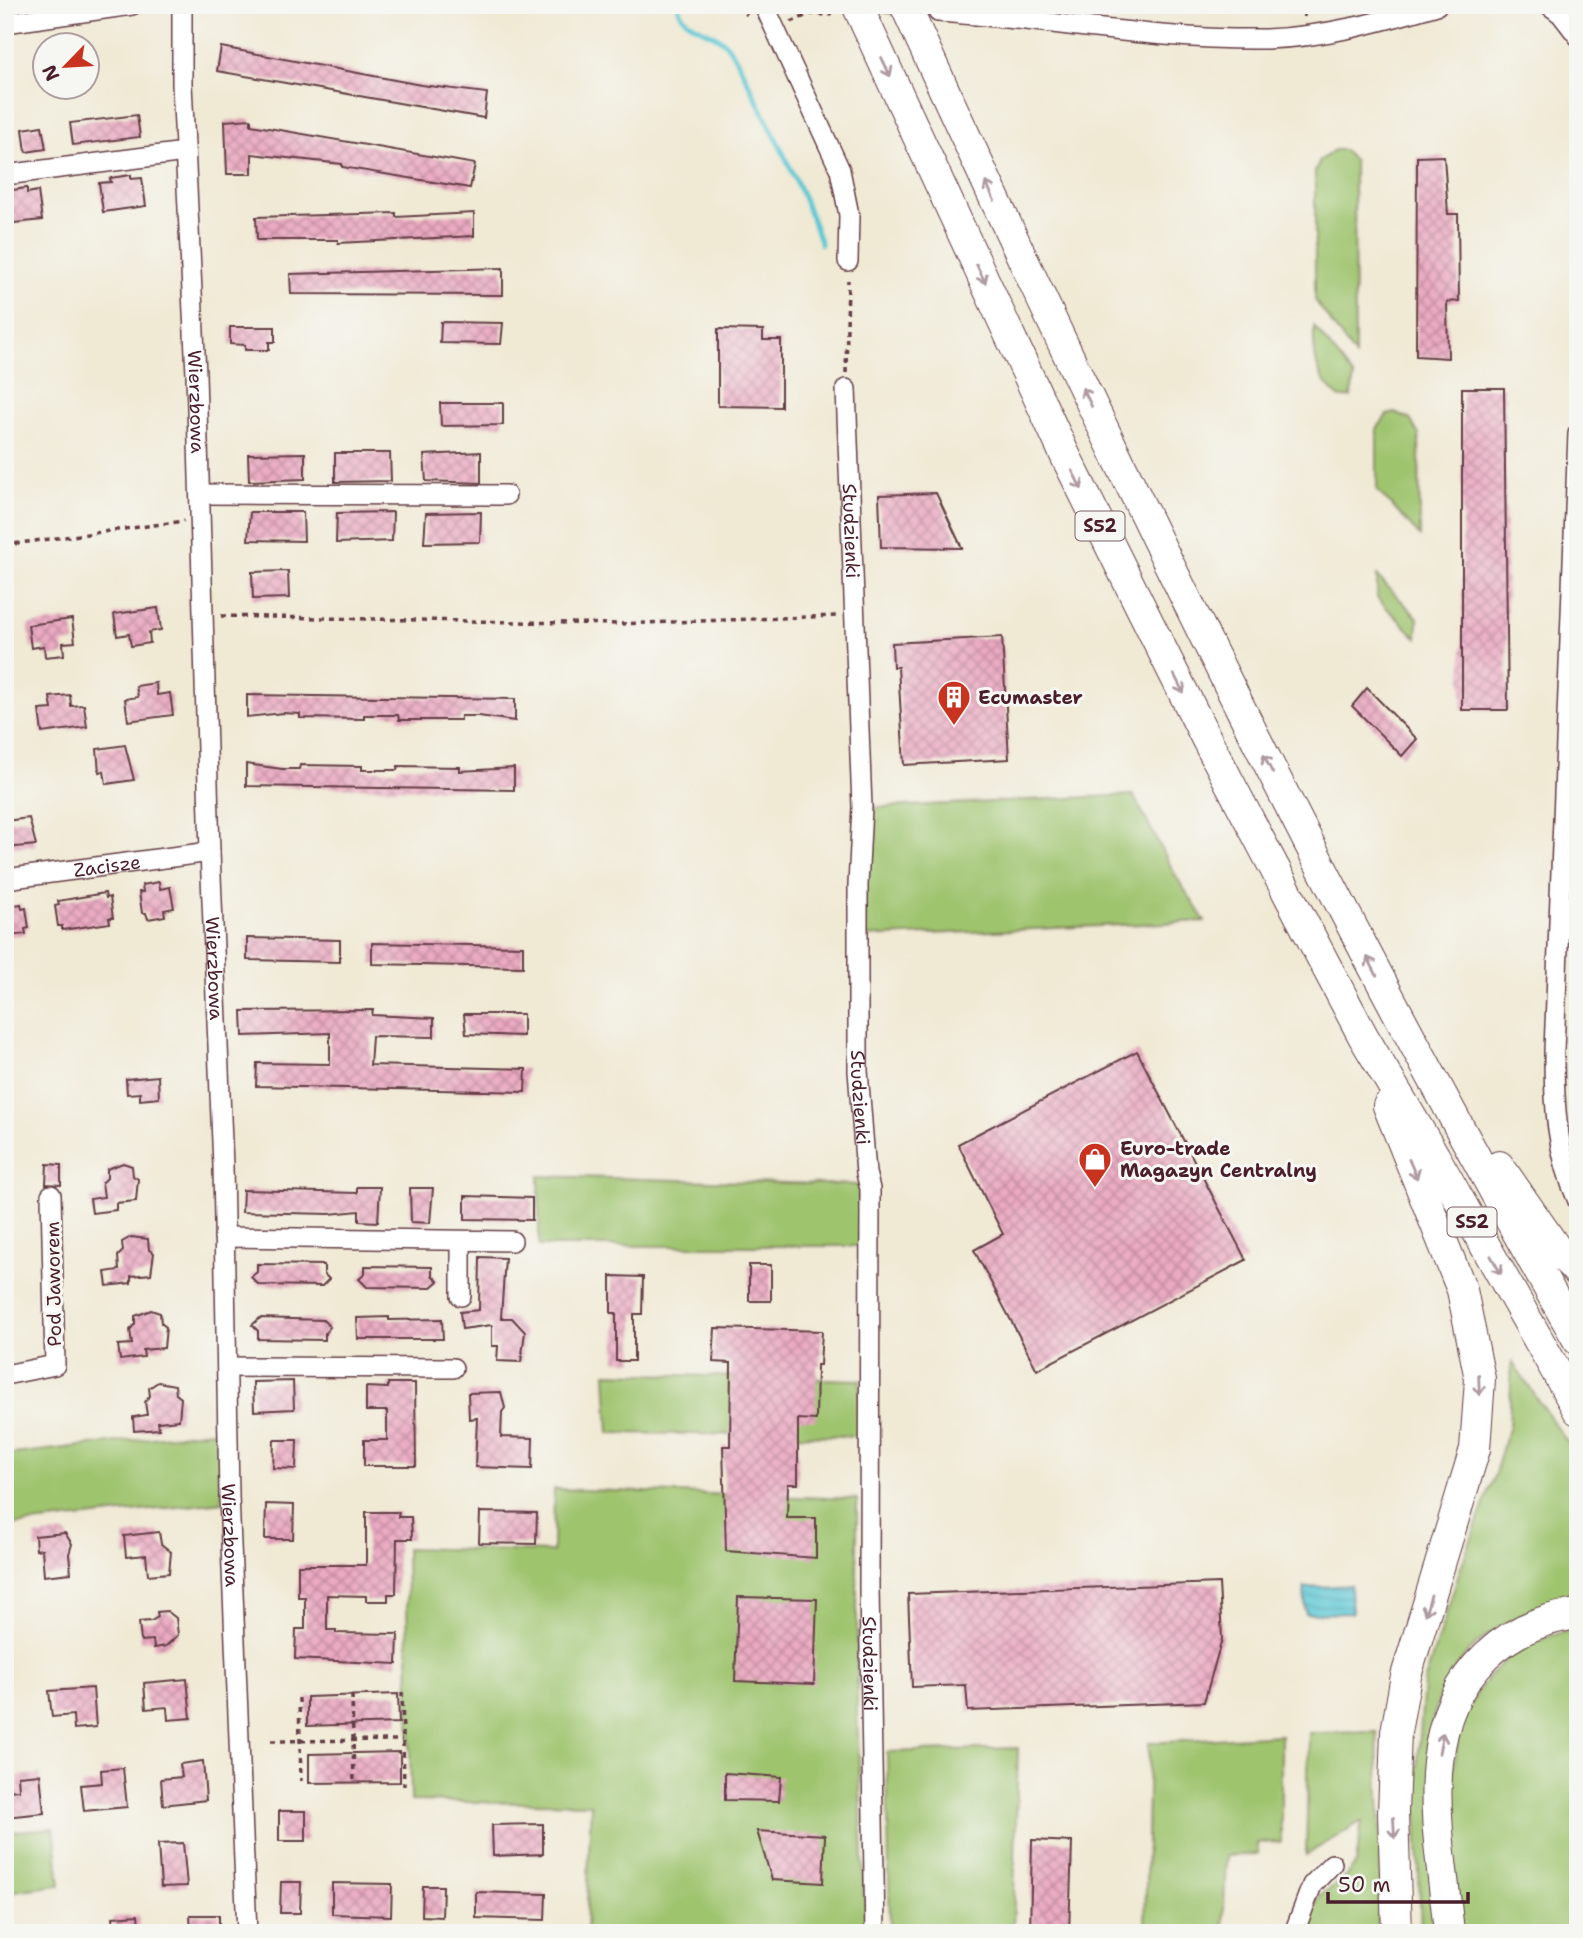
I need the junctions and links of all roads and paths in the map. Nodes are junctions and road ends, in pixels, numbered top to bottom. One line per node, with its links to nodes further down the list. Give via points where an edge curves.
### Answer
1 (132, 5): 10 (street)
2 (182, 5): 13 (street, Wierzbowa)
3 (764, 5): 15 (street, via 840,170 849,215)
4 (905, 5): 26 (highway, S52, one-way to 4, via 1170,569)
5 (1437, 5): 8 (street, via 1351,29 1266,39 1189,36)
6 (1549, 5): 12 (street)
7 (845, 10): 11 (path, via 810,14); 27 (highway, S52, one-way to 27, via 1207,740)
8 (989, 10): 9 (street)
9 (938, 12)
10 (5, 23)
11 (783, 24)
12 (1578, 36)
13 (185, 152): 14 (street); 18 (street, Wierzbowa)
14 (5, 175)
15 (848, 261): 16 (path)
16 (846, 389): 22 (street, Studzienki)
17 (1578, 434): 29 (street, via 1554,1051 1558,1136)
18 (200, 494): 19 (street); 20 (street, Wierzbowa)
19 (506, 495)
20 (201, 519): 21 (path); 23 (street, Wierzbowa)
21 (5, 545)
22 (856, 615): 23 (path, via 618,624); 53 (street, Studzienki, via 862,807 858,1071 870,1189 869,1588)
23 (204, 616): 24 (street, Wierzbowa)
24 (210, 852): 25 (street, Zacisze); 30 (street, Wierzbowa)
25 (5, 879)
26 (1403, 1027): 33 (highway, via 1558,1251); 35 (highway, S52)
27 (1363, 1036): 39 (highway, S52, one-way to 39); 55 (highway, one-way to 55, via 1462,1290 1480,1379 1475,1449 1406,1676 1396,1732)
28 (51, 1195): 38 (street, Pod Jaworem, via 55,1365)
29 (1578, 1201)
30 (224, 1237): 31 (street); 36 (street, Wierzbowa)
31 (461, 1241): 32 (street); 34 (street)
32 (512, 1241)
33 (1578, 1272)
34 (461, 1296)
35 (1578, 1340)
36 (227, 1367): 37 (street); 52 (street, Wierzbowa)
37 (453, 1368)
38 (5, 1375)
39 (1578, 1410)
40 (1578, 1614): 56 (highway, one-way to 40, via 1437,1782 1446,1718 1464,1680 1506,1639 1540,1622)
41 (402, 1692): 45 (path)
42 (352, 1695): 44 (path)
43 (299, 1698): 47 (path)
44 (353, 1740): 45 (path); 47 (path); 49 (path)
45 (402, 1740): 50 (path)
46 (271, 1741): 47 (path)
47 (301, 1741): 48 (path)
48 (301, 1780)
49 (354, 1782)
50 (404, 1786)
51 (1332, 1864): 54 (street, via 1312,1885)
52 (247, 1933)
53 (875, 1933)
54 (1294, 1933)
55 (1397, 1933)
56 (1449, 1933)

